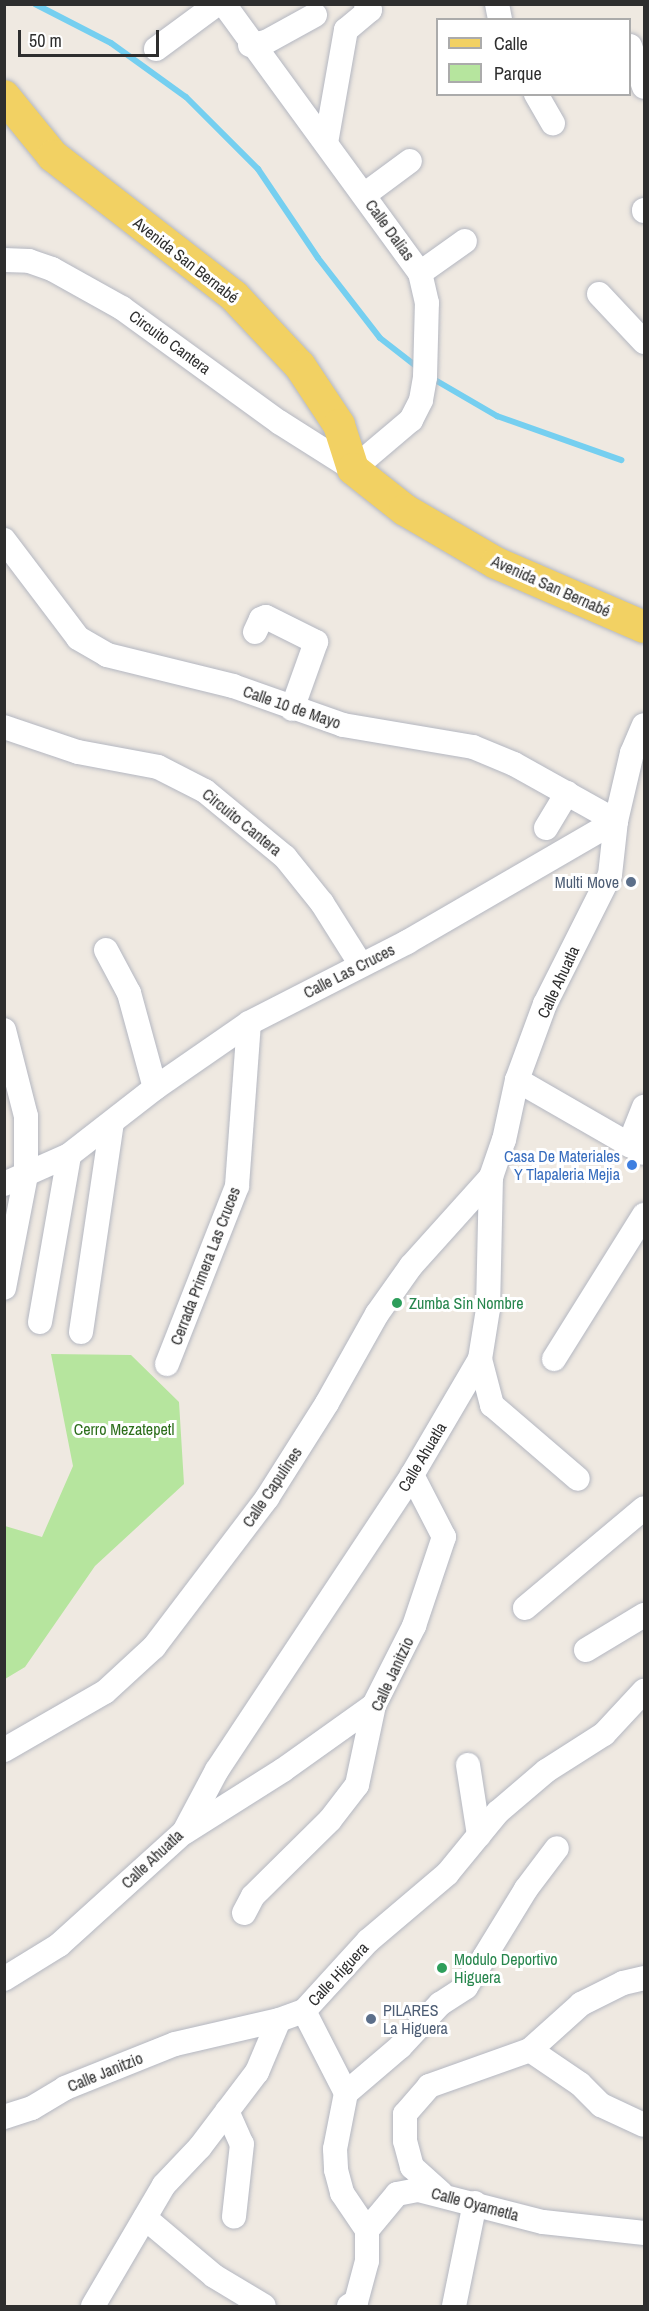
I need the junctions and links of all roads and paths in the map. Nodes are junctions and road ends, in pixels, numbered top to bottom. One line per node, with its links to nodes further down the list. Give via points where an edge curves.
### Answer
1 (217, 4): 6 (street)
2 (224, 4): 5 (street, Calle Dalias)
3 (368, 7): 12 (street, via 346,30)
4 (315, 15): 5 (street, via 266,42)
5 (250, 45): 12 (street, Calle Dalias)
6 (156, 49)
7 (631, 49): 8 (street)
8 (645, 87)
9 (4, 96): 20 (main road, Avenida San Bernabé, via 53,156 234,296 300,366 339,425)
10 (537, 96): 11 (street)
11 (553, 123)
12 (326, 142): 14 (street, Calle Dalias)
13 (410, 161): 14 (street)
14 (364, 195): 17 (street, Calle Dalias)
15 (465, 241): 17 (street)
16 (4, 260): 20 (street, Circuito Cantera, via 29,261 52,269 122,308 279,422)
17 (420, 273): 20 (street, Calle Dalias, via 427,303 422,400 397,436)
18 (599, 294): 19 (street)
19 (645, 342)
20 (353, 470): 22 (main road, Avenida San Bernabé, via 405,510 496,563)
21 (4, 540): 24 (street, Calle 10 de Mayo, via 78,638 107,655 233,686)
22 (645, 627)
23 (255, 632): 24 (street, via 266,617 316,642)
24 (292, 710): 28 (street, Calle 10 de Mayo, via 343,725 473,747)
25 (645, 725): 27 (street)
26 (4, 728): 32 (street, Circuito Cantera, via 78,752 158,767 205,791 285,856 322,903)
27 (636, 772): 29 (street)
28 (567, 794): 29 (street, Calle 10 de Mayo); 30 (street)
29 (616, 821): 32 (street, Calle Las Cruces); 35 (street, Calle Ahuatla, via 610,875 545,1004)
30 (546, 828)
31 (106, 950): 36 (street, via 129,993)
32 (361, 965): 33 (street, Calle Las Cruces)
33 (249, 1023): 36 (street, Calle Las Cruces); 49 (street, Cerrada Primera Las Cruces, via 237,1186)
34 (4, 1030): 42 (street, via 26,1116)
35 (517, 1080): 39 (street); 41 (street, Calle Ahuatla)
36 (155, 1088): 38 (street, Calle Las Cruces)
37 (645, 1107): 39 (street)
38 (112, 1123): 40 (street, Calle Las Cruces); 46 (street)
39 (637, 1149)
40 (69, 1155): 42 (street, Calle Las Cruces); 45 (street)
41 (491, 1177): 47 (street, Calle Ahuatla, via 488,1309); 58 (street, Calle Capulines, via 411,1266 377,1314 267,1497 154,1647 105,1692)
42 (15, 1180): 44 (street)
43 (645, 1215): 48 (street)
44 (4, 1288)
45 (40, 1322)
46 (81, 1332)
47 (480, 1359): 50 (street, Calle Ahuatla); 51 (street, via 492,1405)
48 (554, 1359)
49 (167, 1364)
50 (412, 1475): 57 (street, Calle Janitzio, via 444,1537 414,1626); 60 (street, Calle Ahuatla, via 217,1770)
51 (578, 1479)
52 (645, 1508): 53 (street)
53 (525, 1608)
54 (645, 1615): 55 (street)
55 (586, 1650)
56 (645, 1691): 61 (street, Calle Higuera, via 604,1734 546,1772 498,1812)
57 (374, 1705): 60 (street, via 283,1770); 63 (street, Calle Janitzio, via 357,1785 330,1820 253,1896)
58 (4, 1750)
59 (468, 1765): 61 (street)
60 (184, 1832): 65 (street, Calle Ahuatla, via 59,1945)
61 (479, 1835): 66 (street, Calle Higuera, via 447,1874 368,1941)
62 (557, 1848): 69 (street, via 526,1889 466,1987 440,2004 400,2047)
63 (244, 1913)
64 (645, 1978): 68 (street, via 623,1983 581,2004)
65 (4, 1979)
66 (304, 2011): 67 (street, Calle Higuera); 69 (street)
67 (279, 2020): 70 (street, via 257,2072); 71 (street, Calle Janitzio, via 175,2044)
68 (530, 2050): 72 (street, via 580,2084 601,2105); 73 (street, via 429,2086 405,2114 405,2141 412,2167)
69 (346, 2093): 77 (street, via 335,2149 336,2170 342,2193)
70 (227, 2111): 75 (street, via 242,2144); 76 (street, via 164,2185)
71 (4, 2117)
72 (645, 2125)
73 (445, 2196): 74 (street, Calle Oyametla); 77 (street, Calle Oyametla, via 418,2190 397,2194)
74 (475, 2203): 78 (street, Calle Oyametla, via 543,2222); 82 (street)
75 (234, 2217)
76 (145, 2218): 79 (street); 80 (street, via 222,2281)
77 (367, 2230): 81 (street, via 367,2262 356,2302)
78 (645, 2233)
79 (93, 2307)
80 (264, 2307)
81 (349, 2307)
82 (454, 2307)

